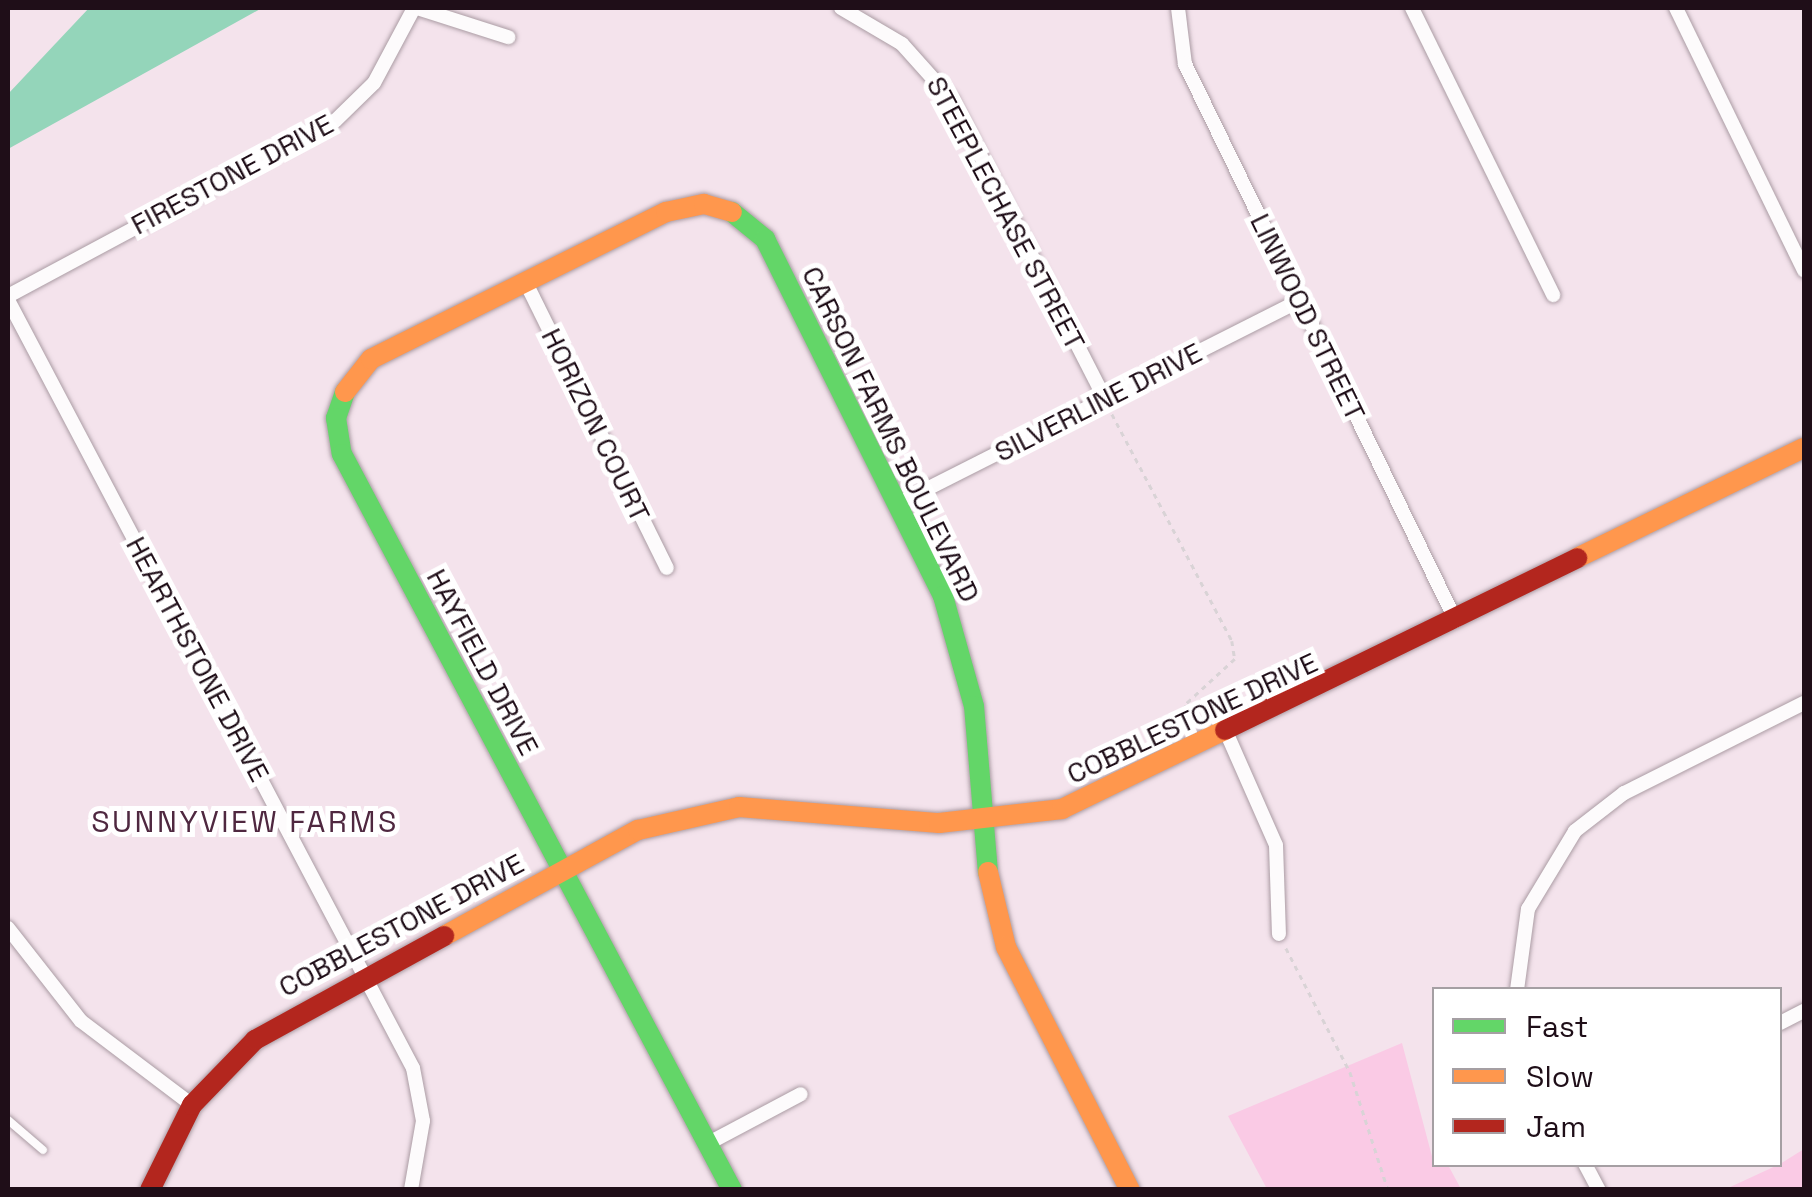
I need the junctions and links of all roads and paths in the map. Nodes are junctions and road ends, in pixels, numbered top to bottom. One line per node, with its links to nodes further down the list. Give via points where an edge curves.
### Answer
1 (416, 8): 6 (street); 10 (street, FIRESTONE DRIVE, via 374,83 335,121)
2 (841, 8): 12 (street, STEEPLECHASE STREET, via 902,44 952,100)
3 (1178, 8): 11 (street, LINWOOD STREET, via 1185,64)
4 (1412, 8): 9 (street)
5 (1676, 8): 7 (street)
6 (508, 37)
7 (1804, 270)
8 (525, 281): 14 (street, CARSON FARMS BOULEVARD, via 685,205 738,214 765,239); 15 (street, HORIZON COURT); 21 (street, HAYFIELD DRIVE, via 357,370 340,400 337,437)
9 (1553, 295)
10 (8, 298): 24 (street, HEARTHSTONE DRIVE)
11 (1300, 300): 12 (street, SILVERLINE DRIVE); 16 (street, LINWOOD STREET)
12 (1105, 399): 14 (street, SILVERLINE DRIVE); 19 (path, via 1232,641 1235,658 1185,705)
13 (1804, 448): 16 (street, COBBLESTONE DRIVE)
14 (897, 504): 20 (street, CARSON FARMS BOULEVARD, via 966,666)
15 (667, 568)
16 (1456, 621): 18 (street, COBBLESTONE DRIVE)
17 (1804, 703): 25 (street, via 1624,793 1575,831 1528,909)
18 (1228, 734): 19 (street, COBBLESTONE DRIVE); 23 (street, via 1276,845)
19 (1201, 748): 20 (street, COBBLESTONE DRIVE, via 1102,795)
20 (983, 823): 21 (street, COBBLESTONE DRIVE, via 706,810 638,830); 35 (street, CARSON FARMS BOULEVARD, via 1006,947)
21 (562, 870): 24 (street, COBBLESTONE DRIVE); 29 (street, HAYFIELD DRIVE)
22 (8, 928): 27 (street, via 81,1021)
23 (1279, 934): 36 (path, via 1350,1072)
24 (365, 975): 27 (street, COBBLESTONE DRIVE, via 255,1040); 33 (street, HEARTHSTONE DRIVE, via 420,1092)
25 (1516, 987)
26 (801, 1094): 29 (street)
27 (192, 1105): 32 (street, COBBLESTONE DRIVE)
28 (8, 1120): 30 (lane)
29 (707, 1144): 34 (street, HAYFIELD DRIVE)
30 (43, 1150)
31 (1587, 1167): 37 (street)
32 (150, 1190)
33 (411, 1190)
34 (732, 1190)
35 (1130, 1190)
36 (1388, 1190)
37 (1599, 1190)

